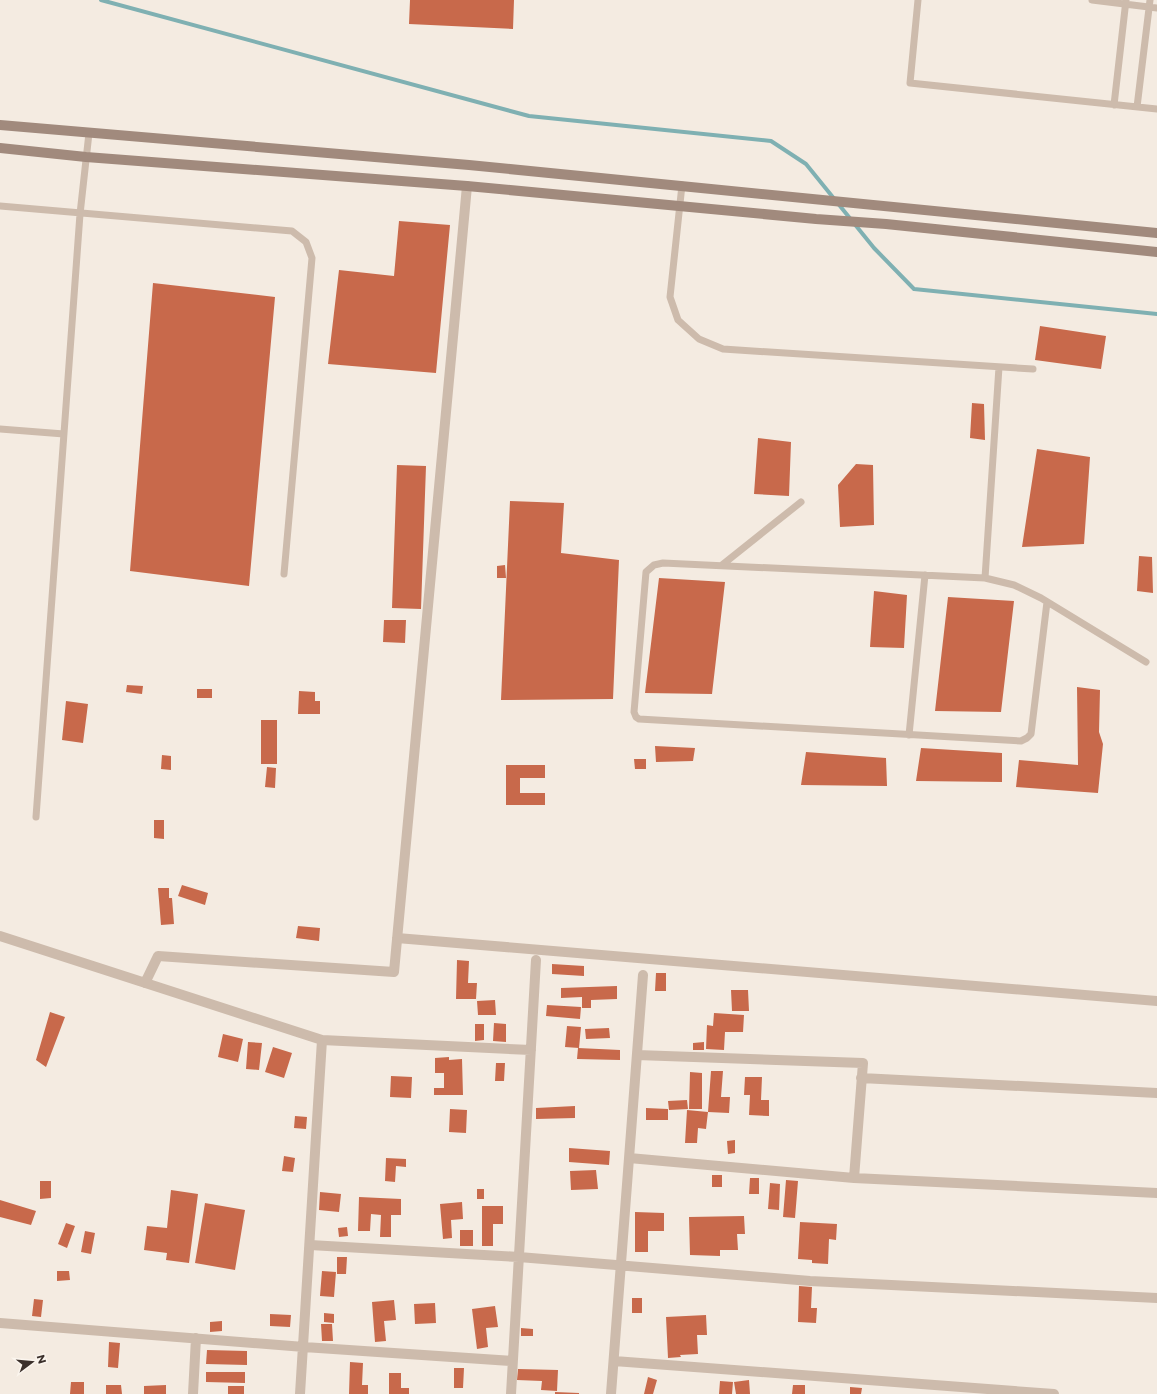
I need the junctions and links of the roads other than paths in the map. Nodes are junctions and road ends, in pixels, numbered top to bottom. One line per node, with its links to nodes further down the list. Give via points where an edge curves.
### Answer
1 (918, 0): 6 (lane, via 910,82)
2 (1092, 0): 3 (lane)
3 (1126, 2): 4 (lane); 6 (lane)
4 (1149, 4): 5 (lane); 7 (lane)
5 (1157, 8)
6 (1114, 105): 7 (lane)
7 (1137, 107): 8 (lane)
8 (1157, 109)
9 (0, 125): 10 (main road)
10 (89, 133): 12 (lane); 14 (main road, via 461,164)
11 (0, 148): 12 (main road)
12 (86, 157): 13 (main road); 17 (lane)
13 (468, 186): 16 (main road); 34 (street)
14 (682, 186): 16 (lane); 18 (main road)
15 (0, 206): 17 (lane)
16 (680, 206): 19 (main road); 20 (lane, via 670,297 678,320 699,339 723,349)
17 (80, 214): 23 (lane); 26 (lane, via 292,231 306,242 312,258)
18 (1157, 233)
19 (1157, 252)
20 (999, 367): 21 (lane); 28 (lane)
21 (1033, 369)
22 (0, 429): 23 (lane)
23 (64, 434): 32 (lane)
24 (801, 502): 25 (lane)
25 (722, 565): 27 (lane); 31 (lane, via 663,563 654,565 646,572 634,712 636,717)
26 (284, 574)
27 (925, 575): 28 (lane); 31 (lane)
28 (984, 578): 29 (lane, via 1014,585)
29 (1047, 602): 30 (lane); 31 (lane, via 1031,734 1027,738 1021,741)
30 (1146, 662)
31 (909, 735)
32 (36, 817)
33 (0, 936): 37 (street)
34 (397, 938): 37 (street, via 394,972 158,956); 38 (street)
35 (536, 960): 40 (street)
36 (643, 975): 41 (street)
37 (145, 983): 39 (street)
38 (1157, 1001)
39 (322, 1040): 40 (street); 47 (street)
40 (531, 1050): 48 (street)
41 (637, 1056): 42 (street, via 863,1063); 44 (street)
42 (861, 1078): 43 (street); 45 (street)
43 (1157, 1093)
44 (629, 1158): 45 (street); 49 (street)
45 (854, 1178): 46 (street)
46 (1157, 1193)
47 (310, 1245): 48 (street); 53 (street)
48 (519, 1257): 49 (street); 54 (street)
49 (621, 1266): 50 (street, via 810,1281); 55 (street)
50 (1157, 1298)
51 (0, 1323): 52 (street)
52 (196, 1338): 53 (street); 56 (street)
53 (304, 1347): 54 (street); 57 (street)
54 (512, 1361): 58 (street)
55 (614, 1361): 59 (street); 60 (street)
56 (193, 1394)
57 (300, 1394)
58 (510, 1394)
59 (611, 1394)
60 (1054, 1394)

